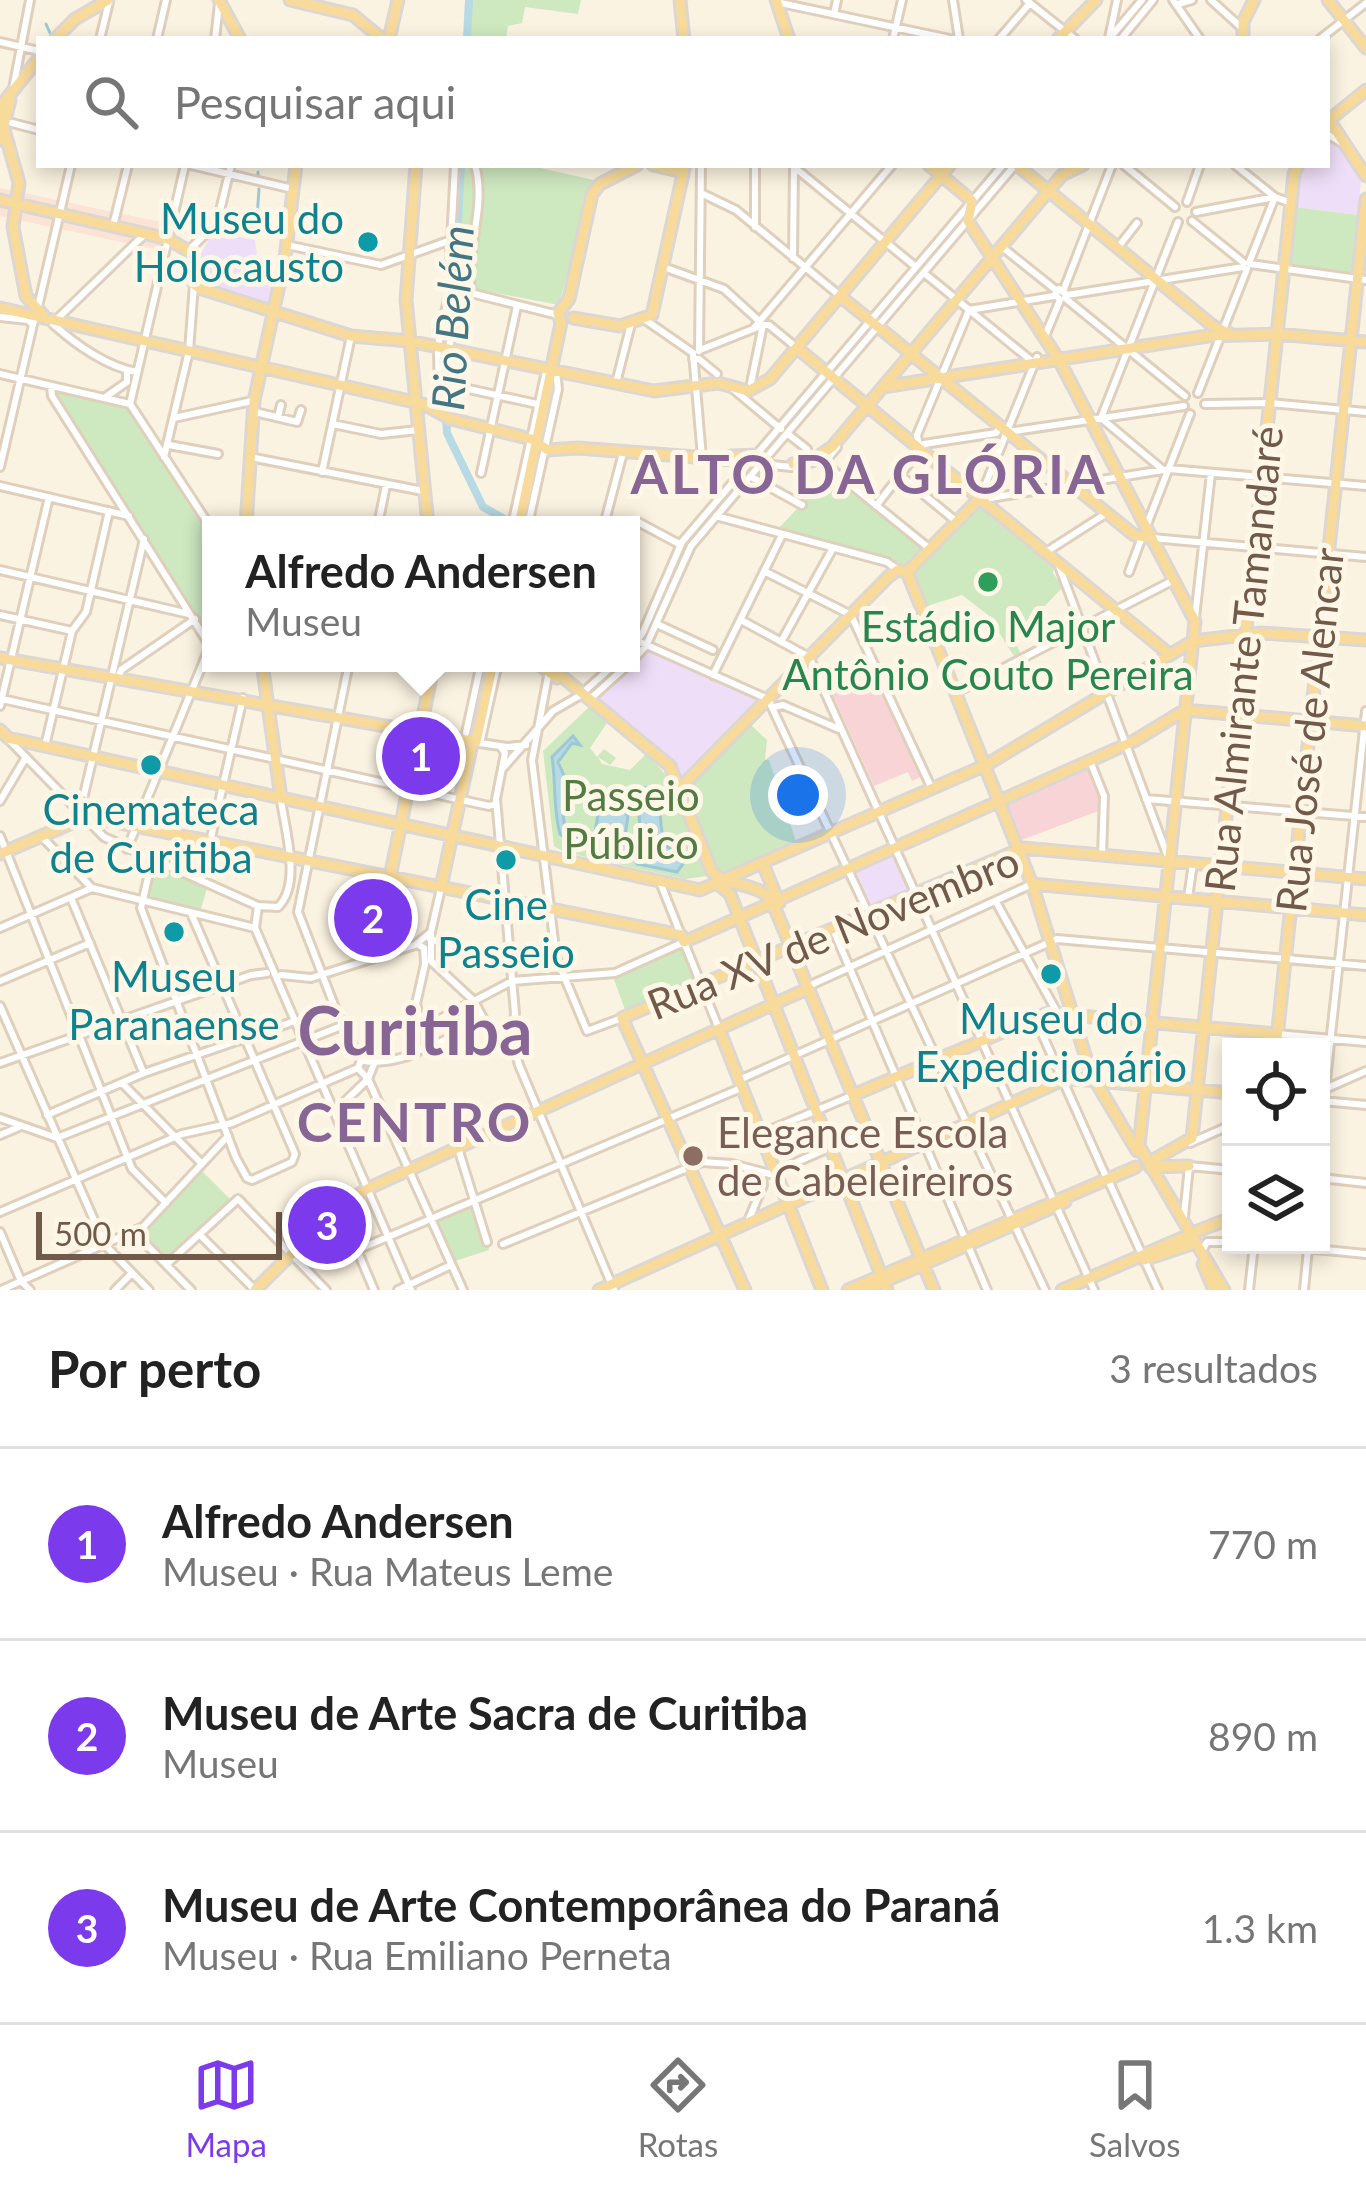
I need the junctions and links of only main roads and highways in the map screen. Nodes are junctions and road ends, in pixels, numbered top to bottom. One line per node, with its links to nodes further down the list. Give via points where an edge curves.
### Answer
1 (109, 0): 13 (main road)
2 (219, 0): 14 (main road)
3 (290, 0): 10 (main road)
4 (398, 0): 16 (main road)
5 (680, 0): 17 (main road)
6 (1096, 0): 12 (main road)
7 (1259, 0): 19 (main road)
8 (1328, 0): 20 (main road)
9 (776, 1): 18 (main road)
10 (316, 3): 15 (main road, via 357,17)
11 (1229, 16): 19 (main road)
12 (1062, 35)
13 (58, 36)
14 (237, 36)
15 (381, 36)
16 (386, 36)
17 (684, 36)
18 (787, 36)
19 (1243, 36)
20 (1366, 48)
21 (36, 57): 23 (main road, via 20,74)
22 (1366, 90): 24 (main road)
23 (4, 117): 26 (main road)
24 (1330, 117)
25 (1330, 122): 37 (main road)
26 (3, 142): 41 (main road, via 19,183)
27 (296, 168): 45 (main road)
28 (416, 168): 52 (main road)
29 (632, 168): 47 (main road, via 592,194)
30 (681, 168): 47 (main road, via 652,313 604,326)
31 (933, 168): 36 (main road)
32 (947, 168): 36 (main road)
33 (1020, 168): 38 (main road)
34 (1077, 168): 38 (main road)
35 (1296, 168): 50 (main road, Rua Almirante Tamandaré)
36 (941, 175): 42 (main road, via 976,204 968,221); 44 (main road)
37 (1366, 176)
38 (1049, 191): 42 (main road); 49 (main road)
39 (1366, 199): 43 (main road, Rua José de Alencar)
40 (0, 200): 41 (main road)
41 (17, 204): 45 (main road, via 168,239 194,251 194,288); 48 (main road, via 14,234 27,299)
42 (992, 258): 53 (main road); 56 (main road)
43 (1362, 278): 51 (main road, Rua José de Alencar)
44 (840, 296): 55 (main road); 56 (main road)
45 (273, 312): 52 (main road, via 351,336); 59 (main road)
46 (0, 313): 48 (main road)
47 (565, 317): 60 (main road)
48 (42, 319): 59 (main road)
49 (1220, 332): 50 (main road); 57 (main road)
50 (1277, 334): 51 (main road); 79 (main road, Rua Almirante Tamandaré)
51 (1351, 340): 54 (main road); 80 (main road, Rua José de Alencar)
52 (410, 341): 60 (main road); 63 (main road)
53 (1046, 342): 57 (main road); 58 (main road)
54 (1366, 342)
55 (797, 347): 60 (main road, via 748,391 660,391); 64 (main road)
56 (911, 354): 61 (main road); 62 (main road)
57 (1059, 360): 58 (main road); 76 (main road)
58 (1038, 361): 61 (main road)
59 (261, 367): 63 (main road); 73 (main road)
60 (554, 370): 65 (main road)
61 (940, 378): 62 (main road); 76 (main road, via 1134,535)
62 (883, 387): 64 (main road)
63 (416, 402): 65 (main road); 74 (main road)
64 (867, 406): 71 (main road, via 821,461); 72 (main road)
65 (538, 444): 66 (main road); 75 (main road)
66 (562, 450): 67 (main road); 70 (main road)
67 (702, 458): 68 (main road); 69 (main road)
68 (760, 459)
69 (734, 460)
70 (542, 463)
71 (792, 465)
72 (985, 498): 77 (main road); 84 (main road)
73 (247, 516)
74 (427, 516)
75 (522, 516)
76 (1147, 534): 78 (main road, via 1191,601)
77 (903, 571): 104 (main road); 105 (main road)
78 (1194, 624): 81 (main road); 83 (main road)
79 (1245, 634): 80 (main road); 81 (main road); 97 (main road, Rua Almirante Tamandaré)
80 (1319, 636): 82 (main road); 99 (main road, Rua José de Alencar)
81 (1206, 639): 83 (main road)
82 (1366, 640)
83 (1192, 641): 84 (main road); 96 (main road)
84 (1169, 654): 104 (main road)
85 (4, 658): 95 (main road)
86 (263, 672): 95 (main road)
87 (432, 672): 101 (main road)
88 (488, 672): 92 (main road)
89 (488, 672): 103 (main road)
90 (556, 672): 93 (main road)
91 (477, 681): 92 (main road)
92 (483, 692): 98 (main road)
93 (583, 697): 105 (main road, via 664,761); 122 (main road, via 667,770 703,864)
94 (472, 704): 98 (main road)
95 (268, 705): 101 (main road); 106 (main road)
96 (1185, 710): 97 (main road); 107 (main road); 116 (main road)
97 (1237, 714): 99 (main road); 118 (main road, Rua Almirante Tamandaré)
98 (478, 715): 103 (main road)
99 (1310, 721): 100 (main road); 119 (main road, Rua José de Alencar)
100 (1365, 726)
101 (420, 731): 103 (main road); 111 (main road)
102 (4, 734): 106 (main road)
103 (474, 740): 113 (main road)
104 (986, 765): 107 (main road); 117 (main road)
105 (680, 788): 122 (main road, via 708,865)
106 (281, 798): 111 (main road)
107 (1000, 800): 114 (main road); 125 (main road)
108 (79, 805): 112 (main road)
109 (94, 818): 112 (main road)
110 (74, 822): 115 (main road)
111 (401, 825): 113 (main road); 120 (main road)
112 (135, 829): 120 (main road)
113 (452, 836): 122 (main road, via 693,890); 124 (main road)
114 (1018, 849): 116 (main road, Rua XV de Novembro); 123 (main road); 131 (main road, Rua XV de Novembro)
115 (3, 853)
116 (1169, 860): 118 (main road, Rua XV de Novembro); 126 (main road)
117 (763, 864): 122 (main road); 125 (main road)
118 (1221, 866): 119 (main road, Rua XV de Novembro); 127 (main road, Rua Almirante Tamandaré)
119 (1294, 872): 121 (main road, Rua XV de Novembro); 128 (main road, Rua José de Alencar)
120 (390, 877): 124 (main road)
121 (1366, 879)
122 (724, 884): 125 (main road); 130 (main road)
123 (1032, 884): 126 (main road); 136 (main road)
124 (441, 887): 130 (main road, via 683,939)
125 (773, 896): 130 (main road); 131 (main road)
126 (1166, 896): 127 (main road); 138 (main road)
127 (1217, 901): 128 (main road); 139 (main road, Rua Almirante Tamandaré)
128 (1290, 907): 129 (main road); 141 (main road, Rua José de Alencar)
129 (1366, 915)
130 (739, 917): 132 (main road)
131 (794, 946): 132 (main road, Rua XV de Novembro); 133 (main road)
132 (757, 962): 135 (main road); 145 (main road, Rua XV de Novembro, via 622,1018)
133 (811, 986): 134 (main road); 135 (main road); 137 (main road)
134 (814, 1002): 137 (main road); 143 (main road)
135 (774, 1004): 140 (main road); 155 (main road)
136 (1072, 1015): 138 (main road); 147 (main road); 151 (main road, via 1035,1018)
137 (826, 1016): 143 (main road)
138 (1152, 1022): 139 (main road); 148 (main road)
139 (1204, 1027): 141 (main road); 149 (main road, Rua Almirante Tamandaré)
140 (718, 1029): 145 (main road); 157 (main road)
141 (1277, 1034): 142 (main road, Rua José de Alencar)
142 (1277, 1038)
143 (832, 1039): 144 (main road); 146 (main road)
144 (844, 1060): 146 (main road); 151 (main road)
145 (643, 1064): 163 (main road); 173 (main road, via 368,1189)
146 (844, 1075): 151 (main road)
147 (1094, 1081): 148 (main road); 152 (main road); 153 (main road, via 1063,1081)
148 (1145, 1085): 149 (main road); 152 (main road)
149 (1197, 1090): 150 (main road); 152 (main road, Rua Almirante Tamandaré, via 1192,1140)
150 (1222, 1092)
151 (855, 1094): 153 (main road); 153 (main road)
152 (1145, 1159): 154 (main road); 156 (main road); 156 (main road); 165 (main road); 165 (main road, via 1182,1215)
153 (884, 1162): 155 (main road); 169 (main road)
154 (1189, 1166)
155 (843, 1180): 157 (main road); 170 (main road)
156 (1091, 1188): 158 (main road)
157 (788, 1205): 163 (main road); 176 (main road)
158 (1013, 1222): 161 (main road); 164 (main road)
159 (1222, 1224): 165 (main road)
160 (1222, 1225): 162 (main road)
161 (992, 1228): 164 (main road); 166 (main road)
162 (1204, 1235)
163 (721, 1237): 172 (main road); 175 (main road)
164 (984, 1239): 166 (main road)
165 (1187, 1239): 171 (main road); 182 (main road)
166 (967, 1242): 167 (main road); 168 (main road)
167 (944, 1248): 168 (main road); 169 (main road)
168 (957, 1250): 169 (main road)
169 (925, 1260): 170 (main road); 179 (main road)
170 (889, 1278): 177 (main road); 178 (main road)
171 (1092, 1284): 180 (main road); 181 (main road)
172 (613, 1287): 174 (main road)
173 (255, 1290)
174 (599, 1290)
175 (745, 1290)
176 (822, 1290)
177 (850, 1290)
178 (865, 1290)
179 (937, 1290)
180 (1062, 1290)
181 (1075, 1290)
182 (1219, 1290)

